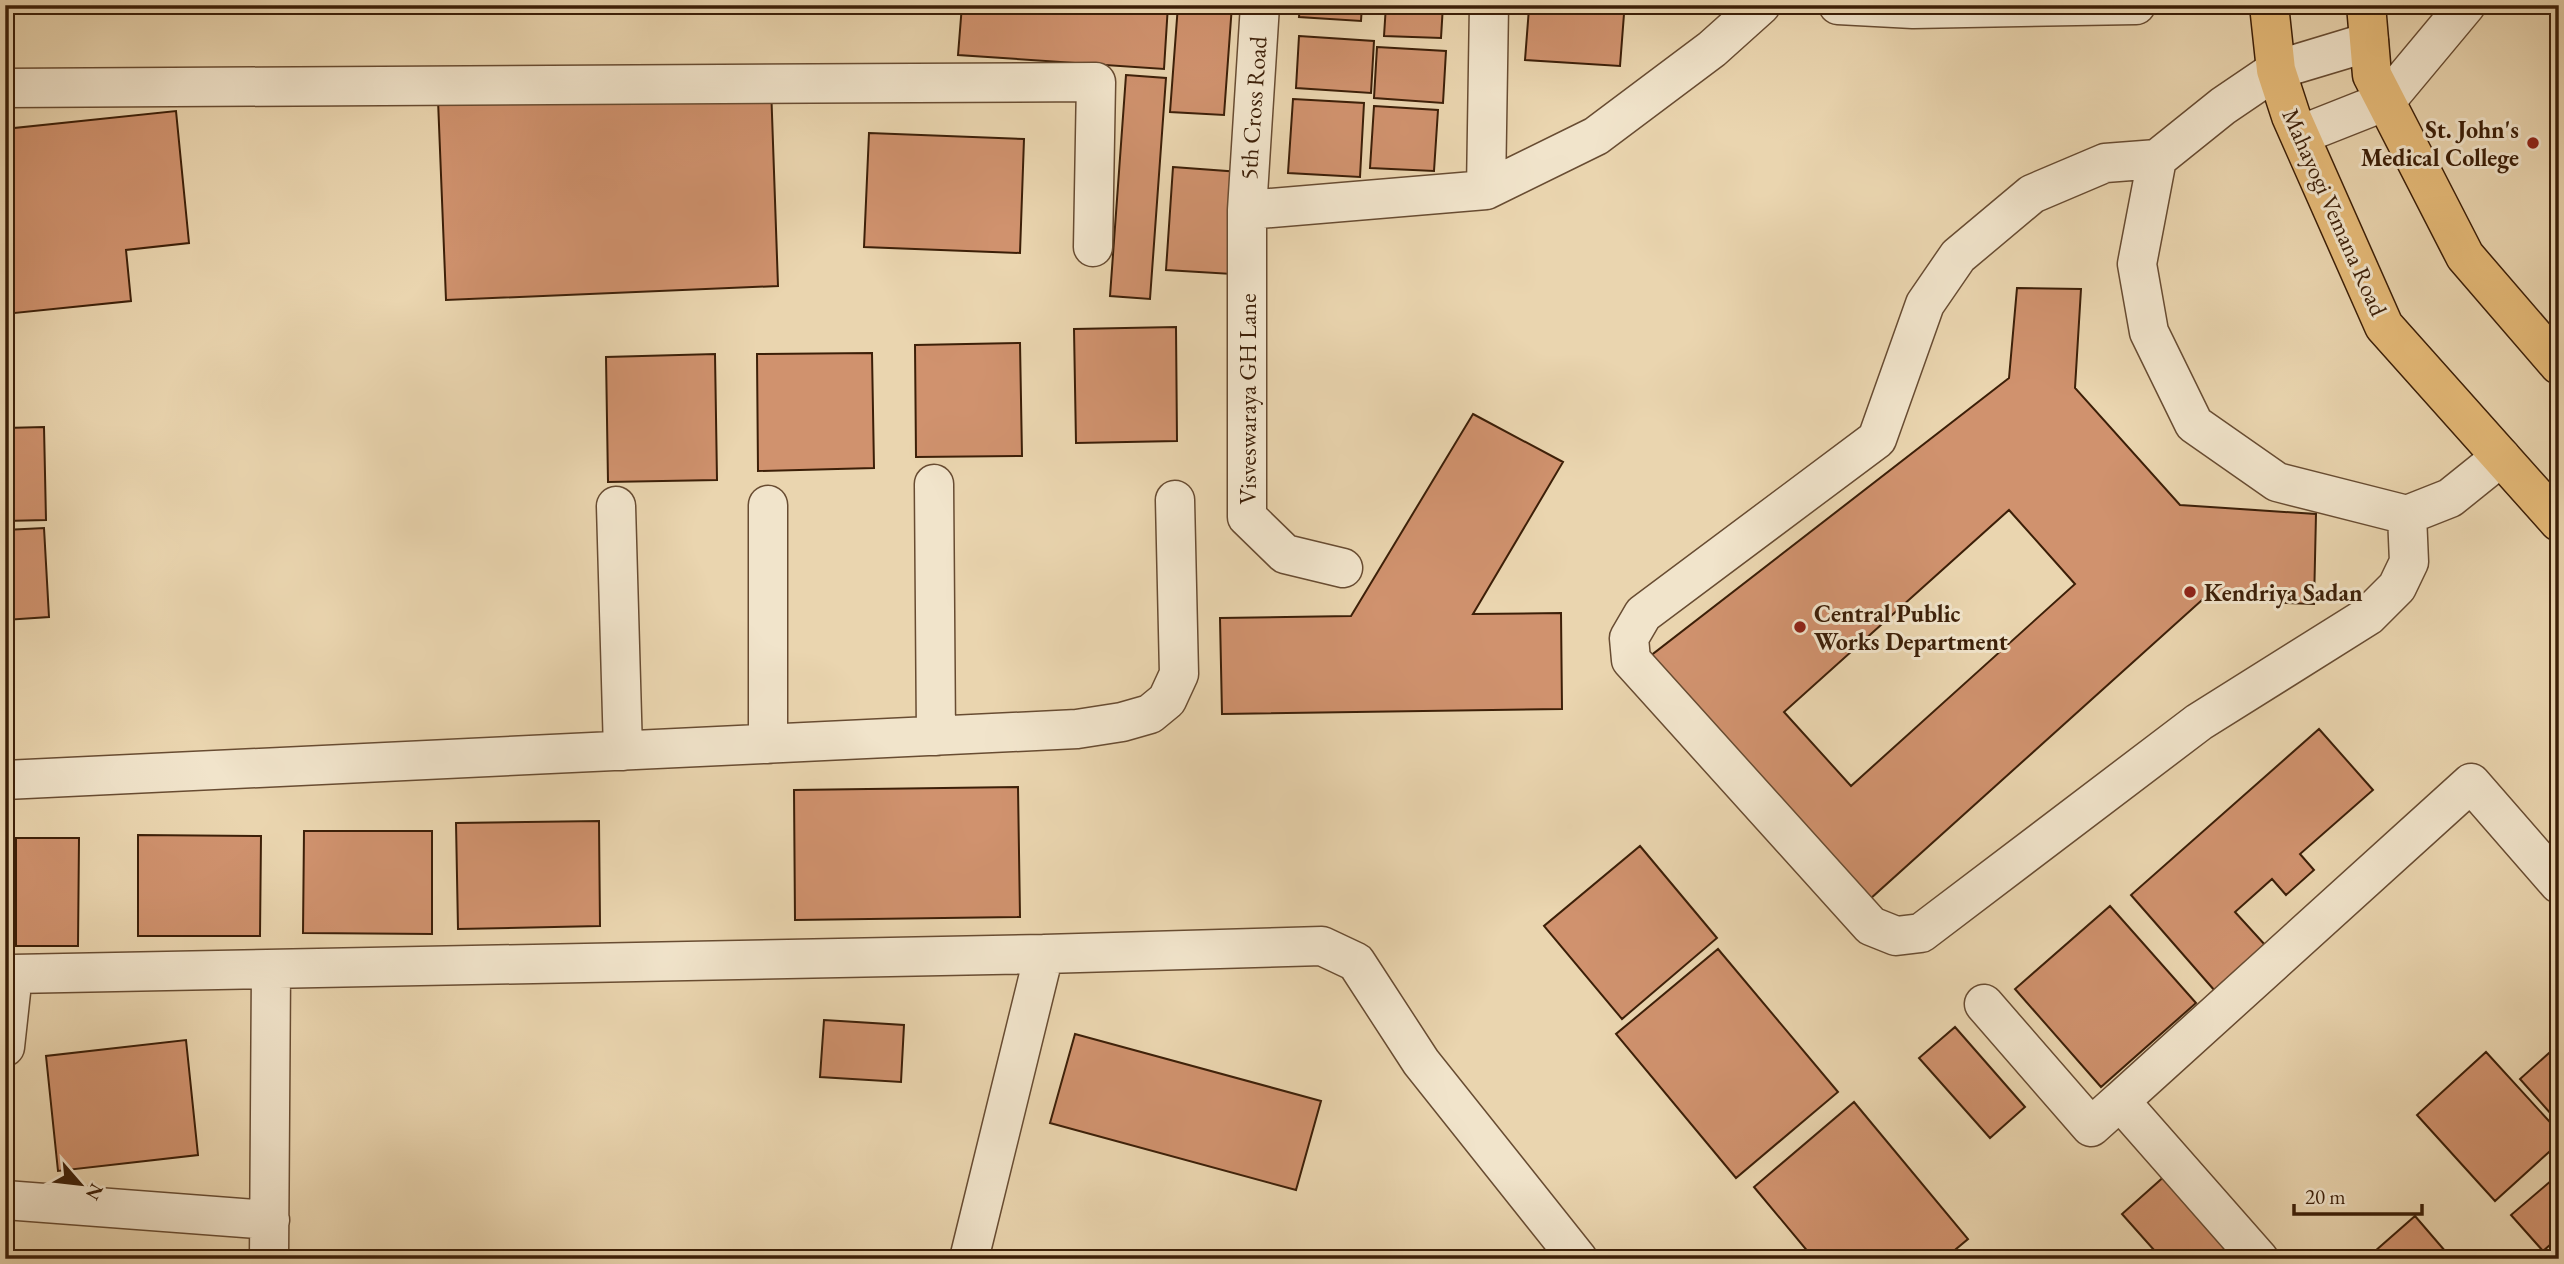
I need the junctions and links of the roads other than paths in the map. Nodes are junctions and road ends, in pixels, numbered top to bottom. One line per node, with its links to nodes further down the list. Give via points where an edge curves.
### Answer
1 (1260, 5): 15 (street, 5th Cross Road)
2 (1489, 5): 14 (street)
3 (1761, 5): 14 (street, via 1712,49 1596,136)
4 (1838, 5): 5 (street, via 1913,9)
5 (2136, 5)
6 (2269, 5): 9 (main road, Mahayogi Vemana Road)
7 (2466, 5): 11 (street)
8 (2368, 23): 9 (street); 11 (main road, via 2372,75)
9 (2276, 70): 12 (main road, Mahayogi Vemana Road); 13 (street)
10 (5, 88): 16 (street, via 1096,82)
11 (2386, 101): 12 (street); 17 (main road, via 2465,256)
12 (2300, 135): 18 (main road, Mahayogi Vemana Road, via 2384,327)
13 (2157, 159): 23 (street, via 2137,264 2149,332 2194,424 2277,482); 23 (street, via 2105,163 2032,194 1958,256 1925,304 1877,439 1643,614 1629,638 1631,660 1871,926 1896,936 1921,933 2199,722 2368,616 2397,587 2409,562)
14 (1486, 190): 15 (street)
15 (1247, 210): 25 (street, Visveswaraya GH Lane, via 1247,517 1286,554)
16 (1093, 247)
17 (2559, 365)
18 (2501, 457): 23 (street, via 2451,498); 24 (main road, Mahayogi Vemana Road)
19 (934, 484): 26 (street)
20 (1175, 500): 26 (street, via 1179,674 1167,700 1150,714 1100,726)
21 (768, 505): 27 (street)
22 (616, 506): 28 (street)
23 (2407, 515)
24 (2559, 522)
25 (1343, 568)
26 (936, 736): 27 (street)
27 (768, 744): 28 (street)
28 (622, 751): 29 (street)
29 (5, 780)
30 (2559, 884): 36 (street, via 2471,783)
31 (1044, 954): 32 (street); 40 (street); 41 (street, via 1322,946 1356,961 1421,1062)
32 (271, 969): 33 (street); 38 (street)
33 (9, 974): 35 (street)
34 (1984, 1004): 36 (street, via 2091,1127)
35 (5, 1047)
36 (2120, 1101): 42 (street)
37 (5, 1200): 38 (street)
38 (270, 1220): 39 (street)
39 (269, 1259)
40 (968, 1259)
41 (1578, 1259)
42 (2259, 1259)

